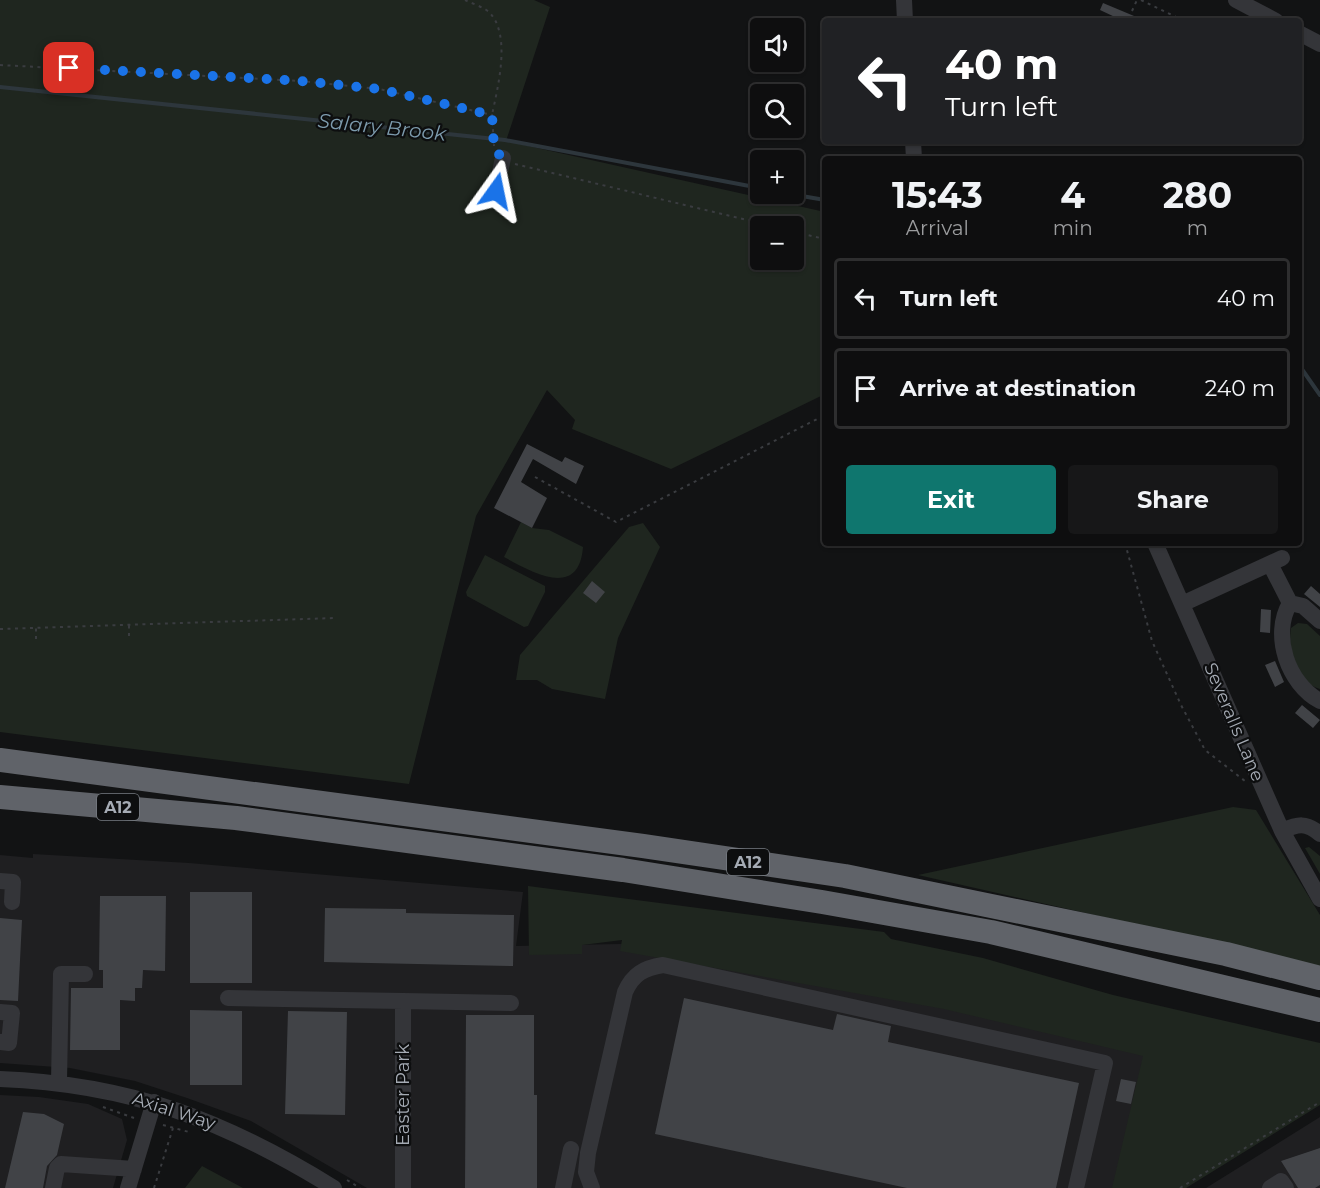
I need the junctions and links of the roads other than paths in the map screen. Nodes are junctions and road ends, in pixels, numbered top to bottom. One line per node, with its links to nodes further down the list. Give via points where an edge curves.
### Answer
1 (904, 0): 3 (street)
2 (1236, 0): 4 (street)
3 (905, 18)
4 (1270, 18)
5 (1302, 35): 6 (street)
6 (1320, 44)
7 (498, 153): 8 (street)
8 (496, 191)
9 (1156, 546): 11 (street, Severalls Lane)
10 (1290, 603): 11 (street, via 1276,561); 12 (street, via 1303,606); 13 (street, via 1283,615 1282,634 1288,663 1298,681)
11 (1182, 604): 20 (street, Severalls Lane)
12 (1320, 621)
13 (1320, 701)
14 (0, 760): 16 (highway, A12)
15 (0, 774): 16 (highway, A12)
16 (170, 785): 26 (highway, A12, via 845,876 1226,954)
17 (0, 797): 19 (highway, A12)
18 (0, 812): 19 (highway, A12)
19 (236, 818): 30 (highway, A12, via 623,870 992,932)
20 (1282, 831): 21 (street, via 1297,824 1310,825); 23 (street, Severalls Lane)
21 (1320, 834)
22 (0, 881): 24 (street, via 13,882)
23 (1320, 899)
24 (12, 902)
25 (85, 974): 34 (street, via 61,974)
26 (1320, 978)
27 (228, 998): 28 (street)
28 (403, 1001): 29 (street); 41 (street, Easter Park)
29 (511, 1003)
30 (1320, 1010)
31 (0, 1012): 32 (street, via 12,1013 9,1043)
32 (0, 1042)
33 (0, 1079): 34 (street, Axial Way)
34 (59, 1082): 35 (street, Axial Way)
35 (153, 1102): 37 (street); 40 (street, Axial Way, via 221,1126)
36 (572, 1149): 42 (street)
37 (134, 1169): 38 (street, via 61,1164); 39 (street)
38 (53, 1188)
39 (128, 1188)
40 (334, 1188)
41 (403, 1188)
42 (563, 1188)
43 (592, 1188): 44 (street, via 586,1172 588,1153 625,992 640,971 663,965 1105,1063)
44 (1076, 1188)
45 (1269, 1188): 46 (street, via 1281,1181)
46 (1286, 1188)

